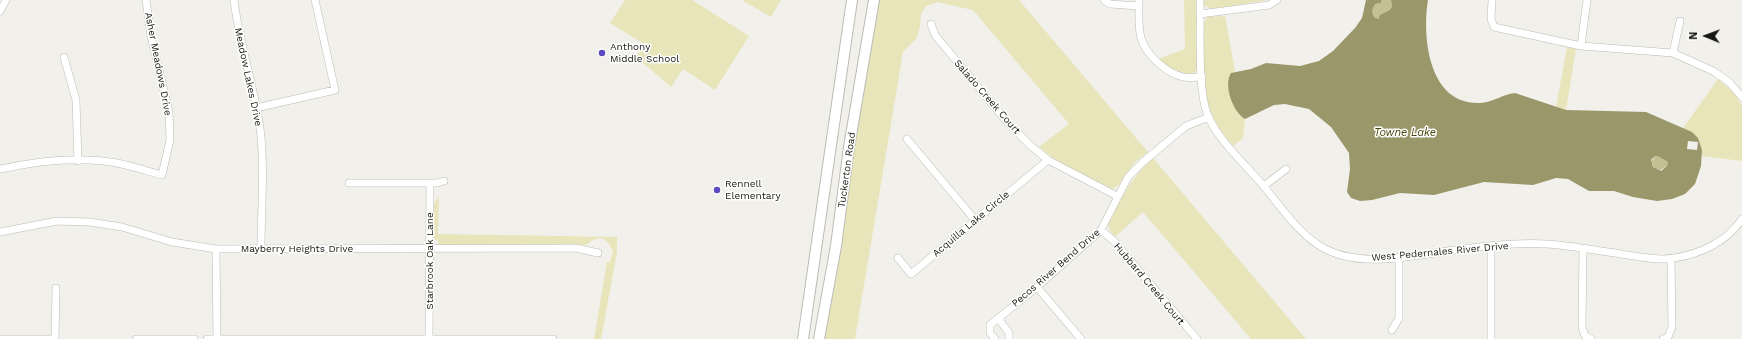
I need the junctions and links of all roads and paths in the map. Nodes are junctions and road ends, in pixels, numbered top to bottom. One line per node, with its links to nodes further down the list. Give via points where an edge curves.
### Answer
1 (146, 0): 25 (street, Asher Meadows Drive, via 151,36 169,112 170,140 162,176 117,163)
2 (234, 0): 22 (street, Meadow Lakes Drive)
3 (315, 0): 22 (street, via 335,90)
4 (852, 0): 62 (main road, Tuckerton Road)
5 (874, 0): 63 (main road, Tuckerton Road)
6 (1104, 0): 12 (street, via 1110,4)
7 (1200, 0): 14 (street, West Pedernales River Drive)
8 (1277, 0): 14 (street, via 1270,5)
9 (1492, 0): 17 (street, via 1491,19 1494,27)
10 (1587, 0): 17 (street)
11 (3, 1): 13 (street)
12 (1139, 3): 20 (street, via 1140,36 1144,46 1157,62 1169,72 1184,77)
13 (0, 12)
14 (1200, 14): 20 (street, West Pedernales River Drive)
15 (1680, 21): 18 (street)
16 (931, 24): 26 (street, Salado Creek Court, via 934,35 1008,123)
17 (1581, 46): 18 (street)
18 (1673, 53): 21 (street, via 1713,71 1729,82)
19 (64, 56): 25 (street, via 76,100)
20 (1202, 77): 23 (street, West Pedernales River Drive, via 1203,95)
21 (1742, 97)
22 (256, 108): 41 (street, Meadow Lakes Drive, via 261,136)
23 (1209, 117): 32 (street, West Pedernales River Drive, via 1222,137); 33 (street, Pecos River Bend Drive, via 1186,126 1143,162 1128,177)
24 (907, 139): 35 (street)
25 (78, 160): 27 (street)
26 (1048, 160): 33 (street, Salado Creek Court); 35 (street, Acquilla Lake Circle)
27 (0, 169)
28 (1286, 169): 32 (street)
29 (444, 181): 31 (street)
30 (349, 183): 31 (street)
31 (430, 183): 42 (street, Starbrook Oak Lane)
32 (1264, 186): 45 (street, West Pedernales River Drive, via 1304,234 1321,247 1343,256 1364,259)
33 (1117, 196): 37 (street, Pecos River Bend Drive)
34 (1742, 219): 36 (street, West Pedernales River Drive)
35 (975, 220): 46 (street, Acquilla Lake Circle, via 912,274)
36 (1740, 228): 47 (street, West Pedernales River Drive, via 1718,243 1693,255)
37 (1101, 230): 48 (street, Pecos River Bend Drive); 67 (street, Hubbard Creek Court, via 1114,241)
38 (0, 232): 40 (street, Mayberry Heights Drive, via 57,221 89,222 122,227 172,242)
39 (1491, 247): 43 (street, West Pedernales River Drive, via 1546,244); 45 (street, West Pedernales River Drive); 68 (street)
40 (216, 249): 41 (street, Mayberry Heights Drive); 59 (street)
41 (261, 249): 42 (street, Mayberry Heights Drive)
42 (430, 249): 44 (street, Mayberry Heights Drive, via 576,248); 60 (street, Starbrook Oak Lane)
43 (1583, 249): 47 (street, West Pedernales River Drive); 52 (street, via 1582,327)
44 (598, 253)
45 (1399, 257): 51 (street, via 1399,318)
46 (898, 258)
47 (1672, 259): 53 (street, via 1672,327)
48 (1037, 287): 50 (street, Pecos River Bend Drive); 66 (street)
49 (56, 288): 55 (street)
50 (998, 318): 64 (street, Pecos River Bend Drive, via 989,329); 65 (street, via 1009,333)
51 (1392, 330)
52 (1588, 337)
53 (1665, 338)
54 (0, 339): 55 (street)
55 (55, 339)
56 (136, 339): 57 (street)
57 (194, 339)
58 (207, 339): 59 (street)
59 (217, 339): 60 (street)
60 (430, 339): 61 (street)
61 (553, 339)
62 (803, 339)
63 (819, 339)
64 (995, 339)
65 (1008, 339)
66 (1081, 339)
67 (1196, 339)
68 (1492, 339)

